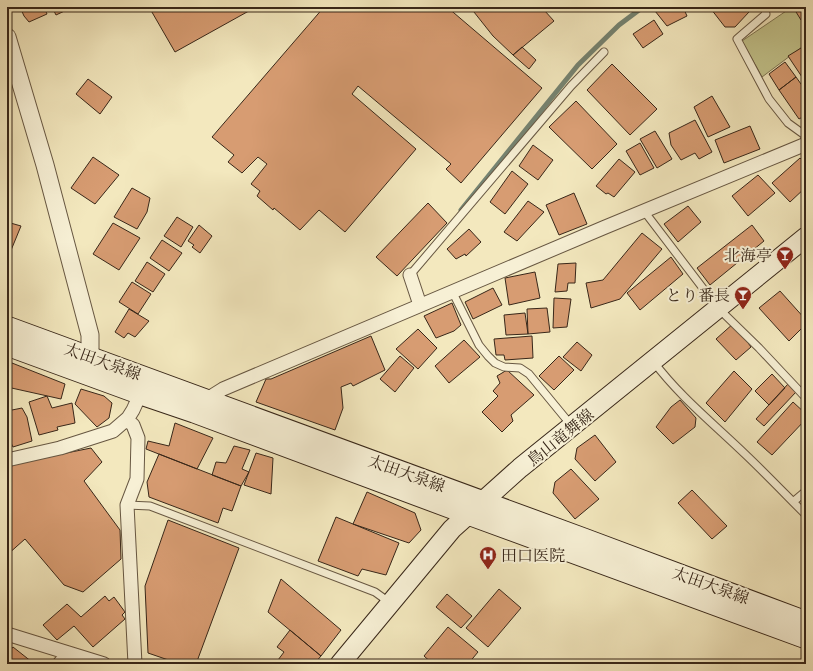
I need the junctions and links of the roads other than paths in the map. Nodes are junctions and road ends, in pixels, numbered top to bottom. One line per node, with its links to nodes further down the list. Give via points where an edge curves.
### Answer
1 (764, 7): 4 (lane, via 766,14 737,39 769,99 788,122)
2 (7, 37): 14 (street, via 45,165 88,328)
3 (604, 52): 8 (lane, via 571,86)
4 (806, 136)
5 (806, 144): 6 (street)
6 (644, 211): 9 (street); 11 (lane)
7 (806, 237): 11 (main road, 鳥山竜舞線)
8 (410, 275): 10 (street)
9 (452, 291): 10 (street); 22 (lane, via 488,356 504,367 520,368 529,374)
10 (420, 305): 20 (street, via 223,389)
11 (718, 308): 15 (main road, 鳥山竜舞線); 19 (lane)
12 (7, 326): 14 (main road, 太田大泉線)
13 (7, 346): 16 (main road, 太田大泉線)
14 (90, 356): 16 (street); 17 (main road, 太田大泉線)
15 (654, 361): 22 (main road, 鳥山竜舞線); 26 (lane, via 664,376 711,424)
16 (83, 374): 18 (main road, 太田大泉線)
17 (147, 378): 18 (street); 20 (main road, 太田大泉線)
18 (141, 395): 21 (street); 28 (main road, 太田大泉線)
19 (806, 398)
20 (207, 399): 25 (main road, 太田大泉線)
21 (126, 420): 23 (street, via 106,435); 27 (street, via 133,425 138,438 137,479)
22 (572, 427): 25 (main road, 鳥山竜舞線)
23 (7, 460)
24 (806, 491): 26 (lane)
25 (484, 501): 28 (main road, 鳥山竜舞線); 31 (main road, 太田大泉線)
26 (793, 502): 29 (lane)
27 (127, 505): 30 (lane, via 150,506 375,592); 37 (street)
28 (468, 515): 30 (main road, 鳥山竜舞線, via 452,529); 33 (main road, 太田大泉線)
29 (806, 515)
30 (391, 603): 38 (main road, 鳥山竜舞線)
31 (806, 621)
32 (7, 634): 34 (street)
33 (806, 639)
34 (68, 653): 35 (street); 36 (street)
35 (59, 664)
36 (104, 664)
37 (135, 664)
38 (340, 664)

